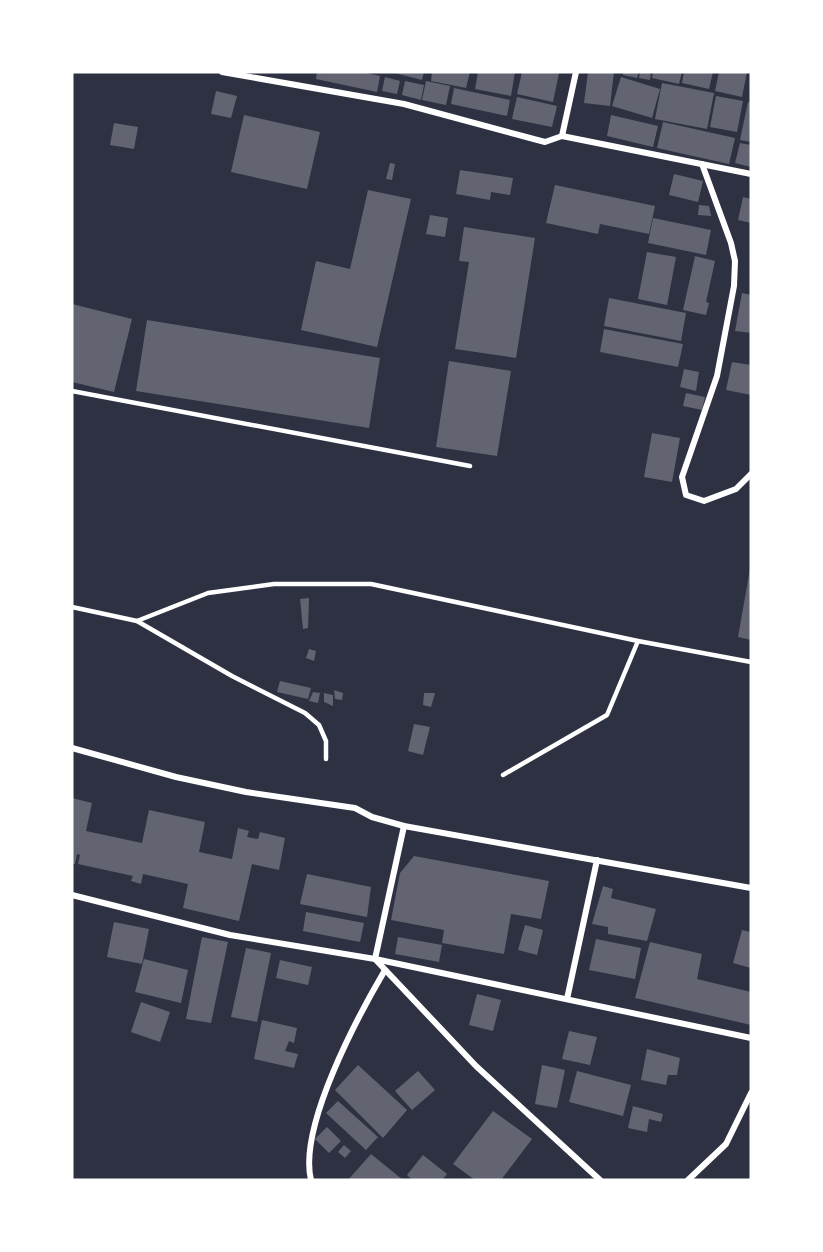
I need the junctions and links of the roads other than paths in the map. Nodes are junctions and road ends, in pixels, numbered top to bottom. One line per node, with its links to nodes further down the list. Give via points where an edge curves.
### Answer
1 (222, 72): 3 (street)
2 (576, 72): 4 (street)
3 (241, 73): 4 (street, via 405,104 545,142)
4 (562, 136): 5 (street)
5 (702, 164): 6 (street); 9 (street, via 731,243 734,286 717,376 682,477 686,495 704,501 736,489)
6 (751, 174)
7 (72, 391): 8 (lane)
8 (470, 466)
9 (751, 474)
10 (72, 607): 11 (lane)
11 (137, 621): 12 (lane, via 208,593 274,584 371,584); 15 (lane, via 305,713 319,725 326,741)
12 (638, 641): 13 (lane); 16 (lane, via 607,715)
13 (751, 662)
14 (72, 748): 17 (street, via 246,792 356,808)
15 (326, 759)
16 (503, 775)
17 (404, 826): 18 (street); 21 (street)
18 (597, 860): 19 (street); 23 (street)
19 (751, 888)
20 (72, 895): 21 (street, via 230,935)
21 (375, 958): 22 (street); 23 (street)
22 (385, 970): 26 (street, via 337,1060 315,1130); 27 (street, via 476,1066)
23 (567, 999): 24 (street)
24 (751, 1038)
25 (751, 1094): 28 (street, via 726,1144)
26 (311, 1180)
27 (600, 1180)
28 (688, 1180)

